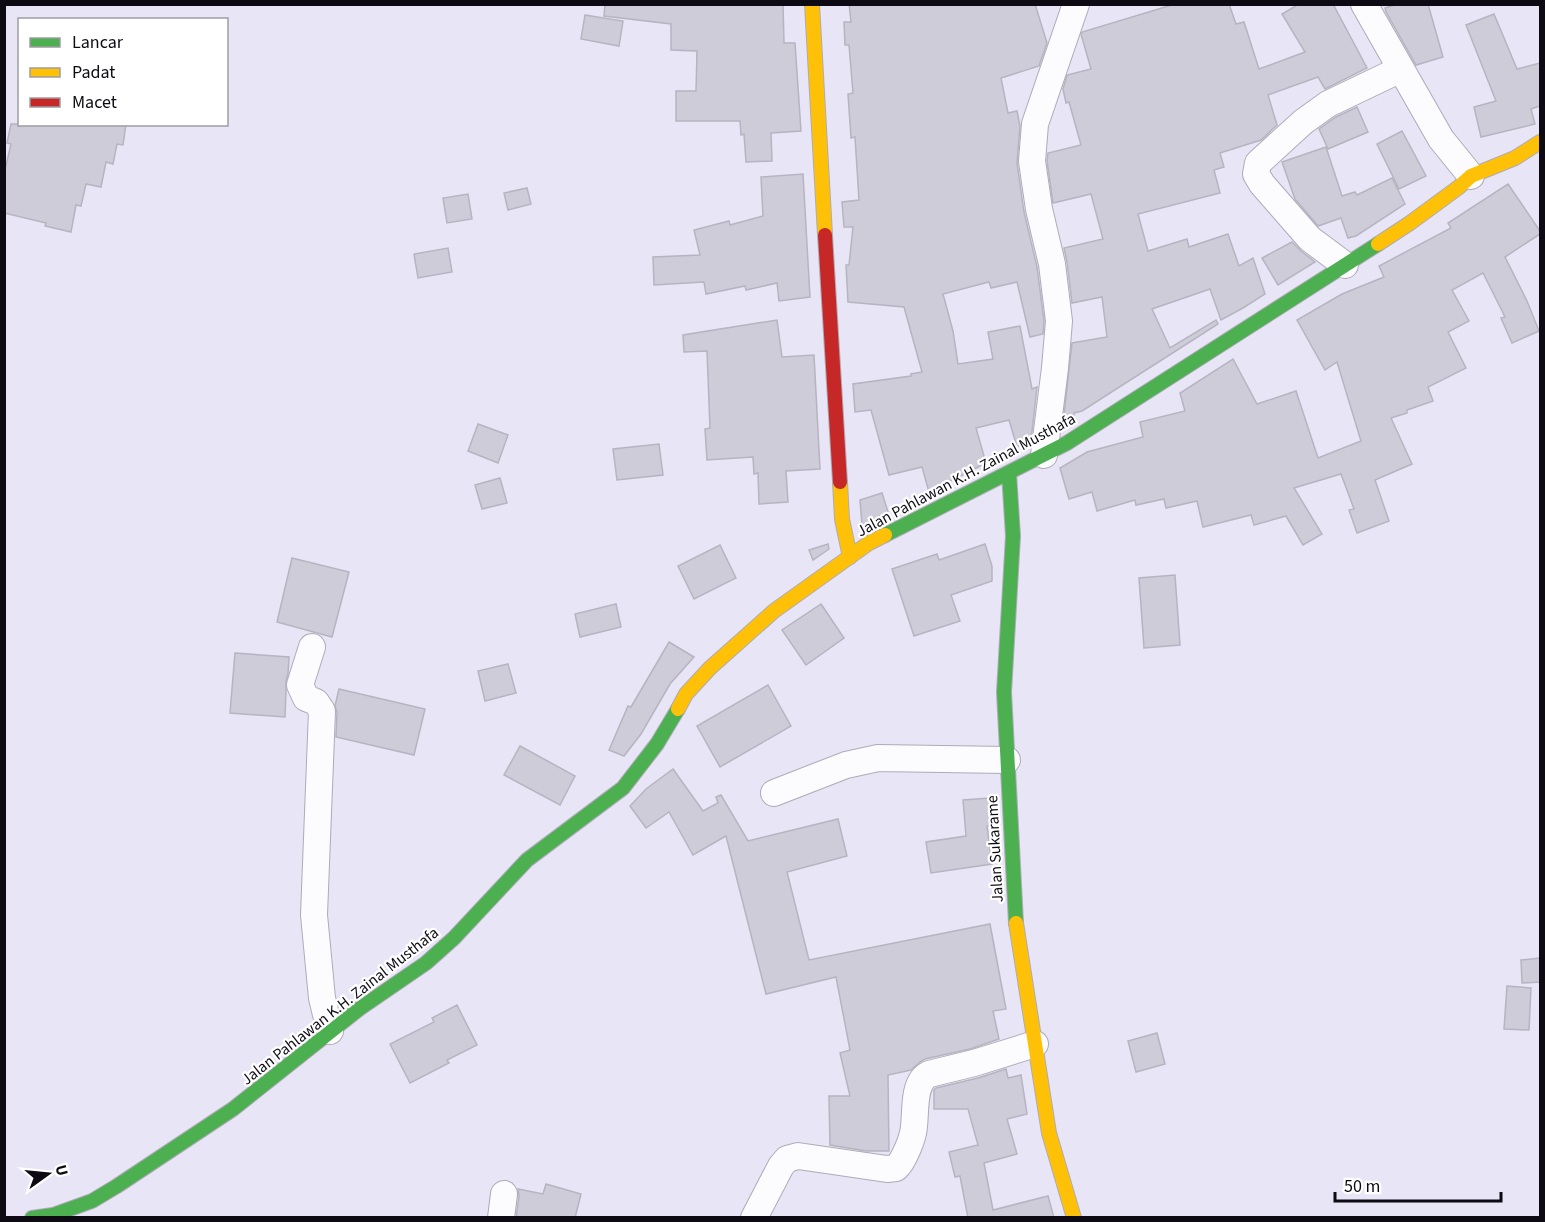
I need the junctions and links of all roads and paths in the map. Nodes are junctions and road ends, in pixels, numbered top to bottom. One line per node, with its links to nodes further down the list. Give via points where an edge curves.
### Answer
1 (812, 4): 10 (street, via 842,519)
2 (1076, 4): 8 (street, via 1035,124 1032,161 1059,321)
3 (1364, 4): 4 (street)
4 (1401, 69): 6 (street, via 1441,138); 7 (street, via 1328,104 1258,163 1256,174 1262,184 1310,239)
5 (1540, 142): 6 (street, Jalan Pahlawan K.H. Zainal Musthafa, via 1515,158)
6 (1471, 176): 7 (street, Jalan Pahlawan K.H. Zainal Musthafa, via 1410,223)
7 (1345, 265): 8 (street, Jalan Pahlawan K.H. Zainal Musthafa)
8 (1044, 455): 9 (street, Jalan Pahlawan K.H. Zainal Musthafa)
9 (1009, 472): 10 (street, Jalan Pahlawan K.H. Zainal Musthafa, via 869,543); 12 (street, Jalan Sukarame, via 1013,536 1004,692)
10 (850, 557): 14 (street, Jalan Pahlawan K.H. Zainal Musthafa, via 774,610 710,668 686,694 657,744 623,788 527,860 426,963)
11 (312, 647): 14 (street, via 300,685 306,698 316,702 322,711 314,915 322,998)
12 (1007, 760): 13 (street, via 878,758 846,765); 15 (street, Jalan Sukarame, via 1015,919)
13 (774, 793)
14 (330, 1031): 16 (street, Jalan Pahlawan K.H. Zainal Musthafa, via 232,1109 117,1186 93,1201)
15 (1035, 1044): 17 (street, via 923,1077 913,1133 896,1168 798,1156 787,1159); 18 (street, Jalan Sukarame, via 1049,1132)
16 (32, 1218)
17 (754, 1218)
18 (1074, 1218)

